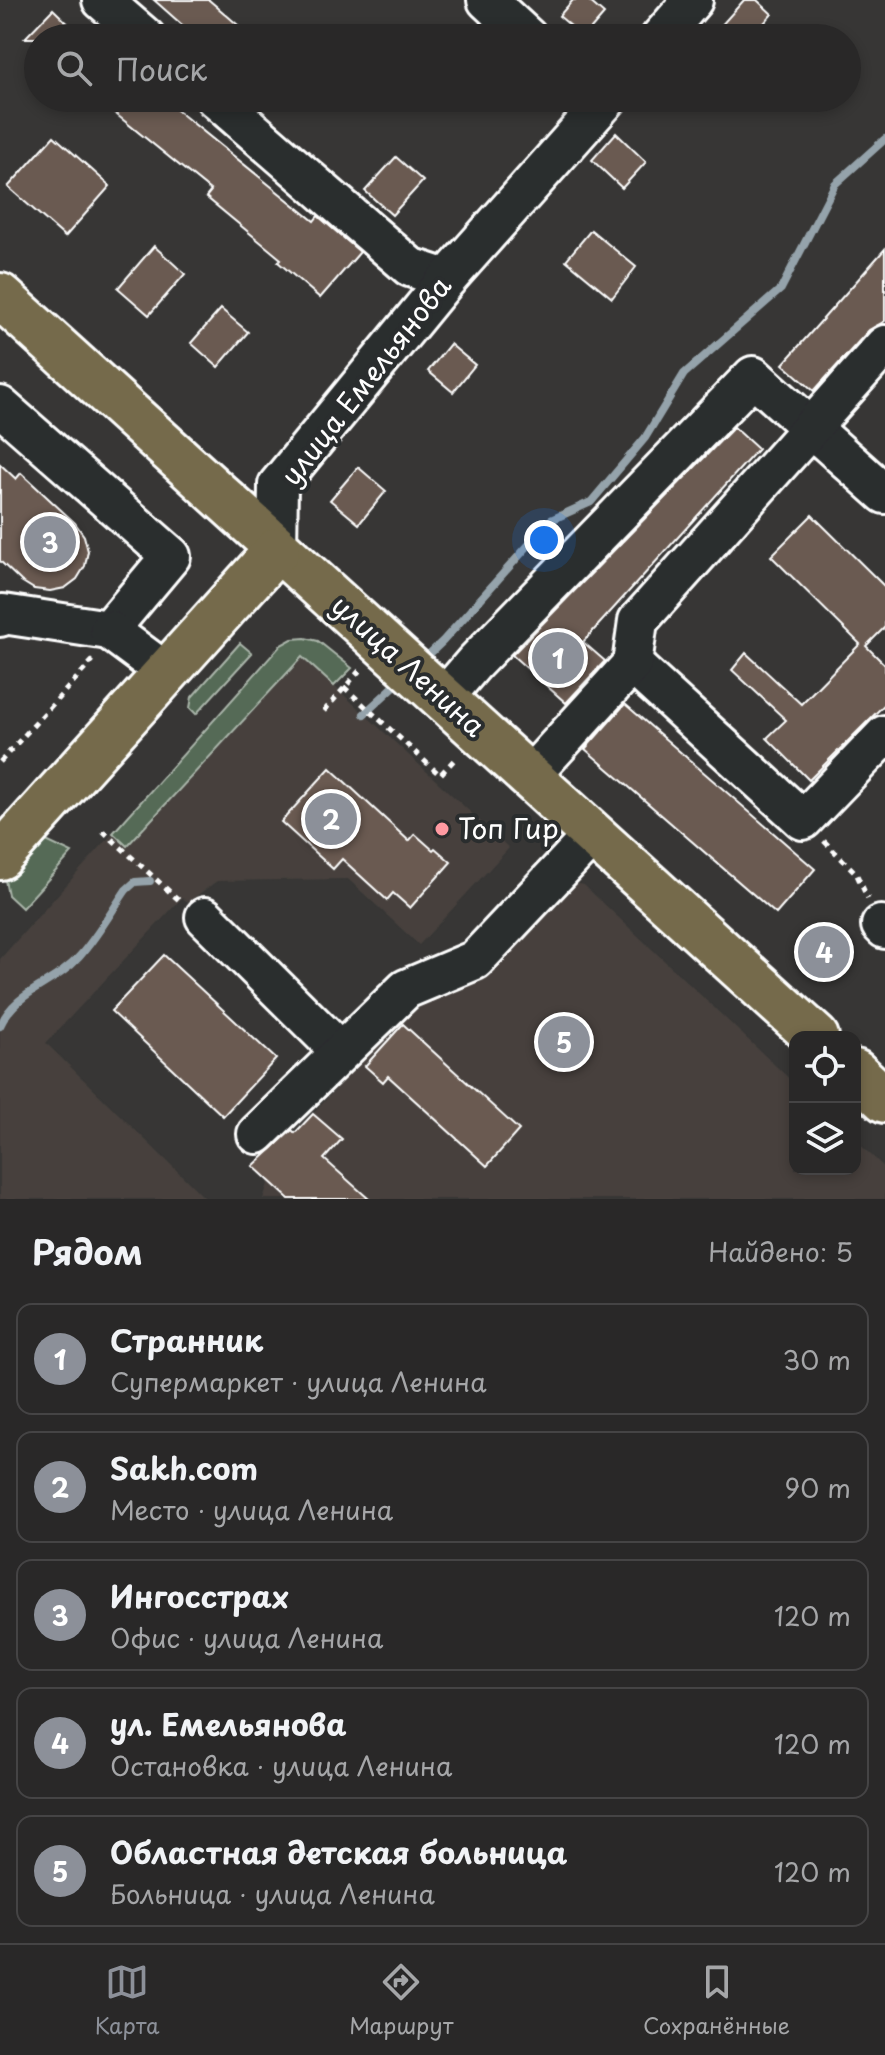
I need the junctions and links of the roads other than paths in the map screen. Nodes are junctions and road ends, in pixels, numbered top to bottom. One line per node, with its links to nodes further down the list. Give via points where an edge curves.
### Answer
1 (102, 0): 4 (street)
2 (487, 0): 5 (street)
3 (693, 0): 6 (street)
4 (130, 24)
5 (513, 24)
6 (672, 24)
7 (231, 112): 9 (street, via 410,267)
8 (591, 112): 9 (street, улица Емельянова)
9 (447, 279): 15 (street, улица Емельянова, via 278,485)
10 (0, 296): 15 (main road, улица Ленина)
11 (885, 345): 13 (street)
12 (0, 406): 17 (street, via 171,556)
13 (809, 428): 14 (street); 18 (street, via 638,621); 20 (street, via 753,376 474,663)
14 (885, 494)
15 (277, 550): 19 (main road); 20 (main road, улица Ленина, via 377,660)
16 (0, 617): 17 (street)
17 (104, 642): 19 (street)
18 (632, 664): 21 (street, via 803,820); 22 (street)
19 (167, 673): 24 (main road)
20 (436, 690): 22 (main road, улица Ленина)
21 (885, 735)
22 (530, 776): 23 (main road, улица Ленина)
23 (594, 834): 26 (main road, улица Ленина); 27 (street, via 475,960 406,989)
24 (0, 857)
25 (205, 917): 27 (street)
26 (809, 1031)
27 (340, 1051): 30 (street)
28 (861, 1078): 29 (main road)
29 (885, 1100)
30 (257, 1134)

